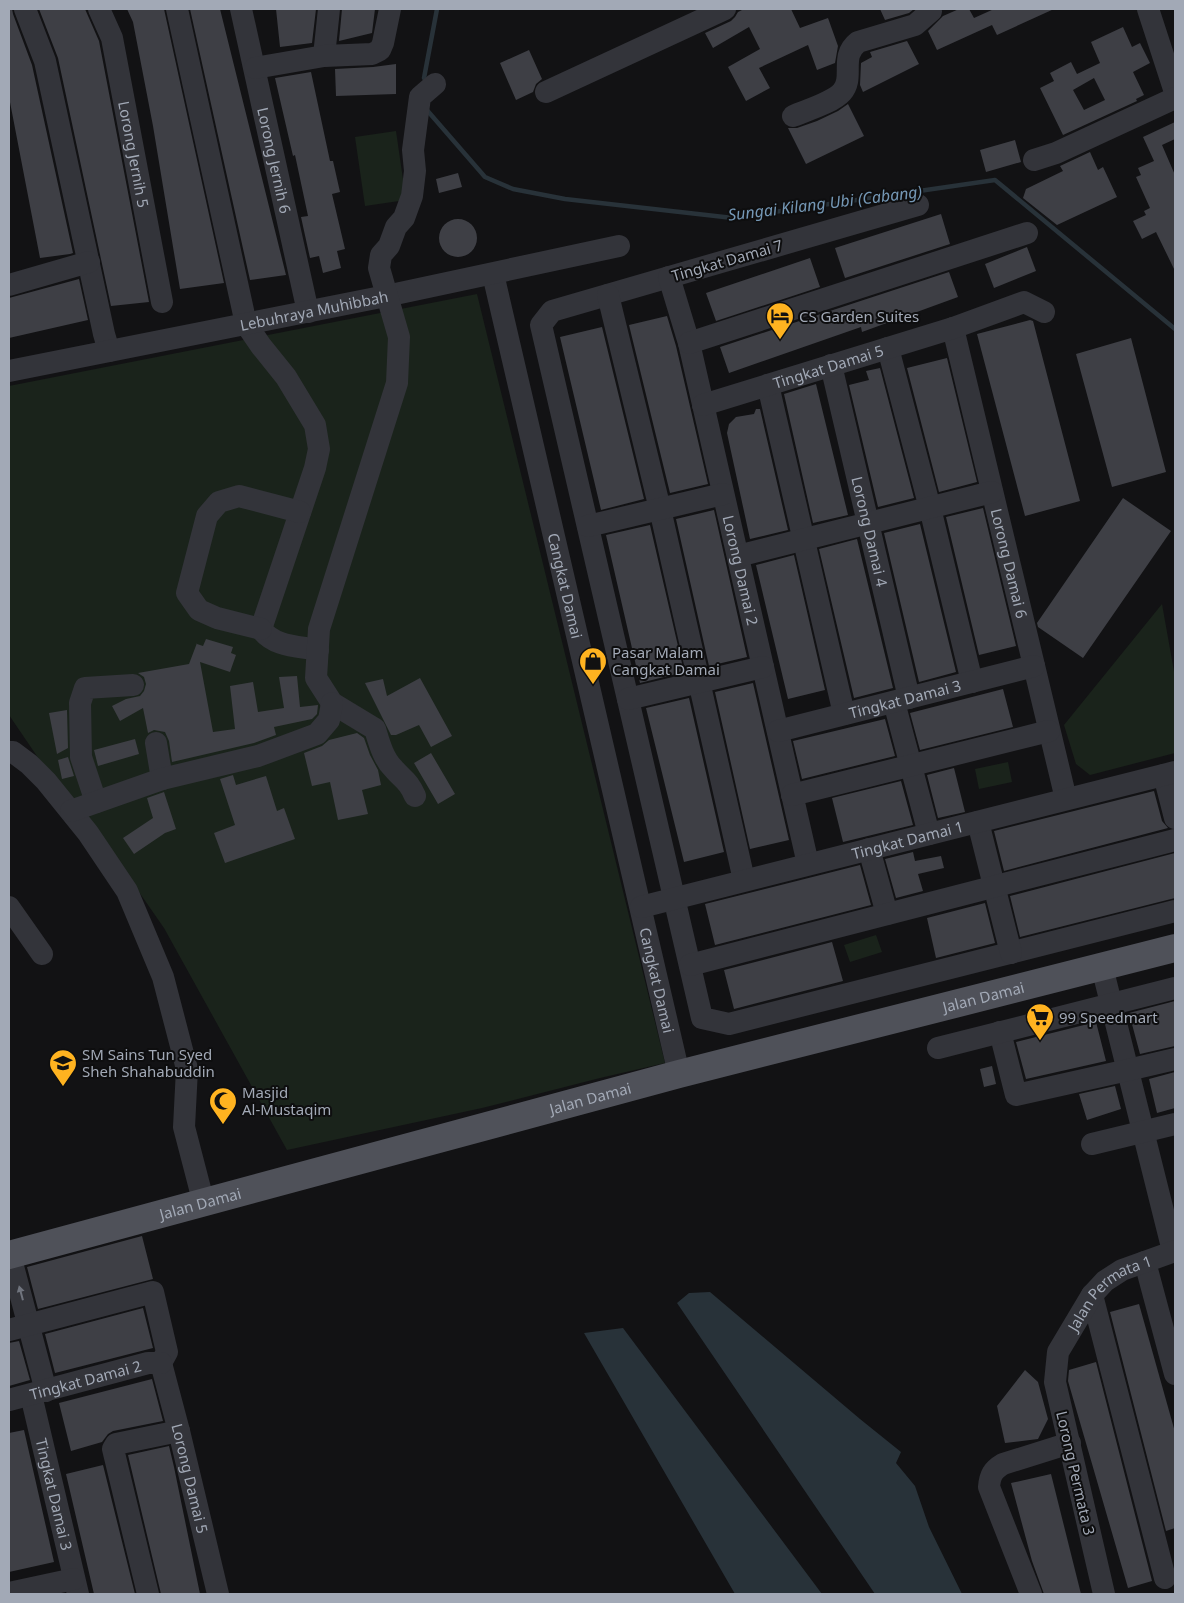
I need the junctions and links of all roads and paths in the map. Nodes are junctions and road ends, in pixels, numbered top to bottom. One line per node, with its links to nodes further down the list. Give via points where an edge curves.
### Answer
1 (25, 9): 22 (street, via 45,61)
2 (99, 9): 28 (street, Lorong Jernih 5, via 112,38)
3 (177, 9): 31 (street)
4 (241, 9): 11 (street, Lorong Jernih 6)
5 (329, 9): 10 (street)
6 (390, 9): 10 (street, via 380,50 372,54)
7 (725, 9): 14 (street)
8 (1148, 9): 12 (street)
9 (933, 10): 17 (street, via 914,25 858,42 851,48 847,84 843,91 835,98)
10 (324, 56): 11 (street)
11 (255, 68): 29 (street, Lorong Jernih 6)
12 (1172, 69): 15 (street)
13 (435, 84): 27 (street, via 420,97 413,150 412,196 404,218 381,255 379,268)
14 (546, 92)
15 (1175, 92)
16 (1175, 98): 18 (street)
17 (793, 116)
18 (1034, 160)
19 (918, 205): 24 (street, Tingkat Damai 7)
20 (1027, 233): 33 (street)
21 (619, 246): 23 (street, Lebuhraya Muhibbah)
22 (89, 262): 25 (street); 35 (street)
23 (493, 274): 27 (street, Lebuhraya Muhibbah); 81 (street, Cangkat Damai)
24 (669, 277): 26 (street, Tingkat Damai 7); 33 (street, Lorong Damai 2)
25 (9, 285)
26 (608, 295): 43 (street); 46 (street, Tingkat Damai 7, via 552,311 541,325)
27 (386, 296): 29 (street, Lebuhraya Muhibbah); 50 (street, via 399,337 396,383 319,629)
28 (162, 302)
29 (308, 312): 31 (street, Lebuhraya Muhibbah)
30 (1044, 312): 32 (street, Tingkat Damai 5, via 1024,302)
31 (246, 324): 35 (street, Lebuhraya Muhibbah); 44 (street, via 286,377 315,425 319,449)
32 (953, 328): 34 (street, Tingkat Damai 5); 40 (street, Lorong Damai 6)
33 (689, 343): 39 (street, Lorong Damai 2)
34 (888, 348): 36 (street, Tingkat Damai 5); 42 (street)
35 (109, 350): 37 (street, Lebuhraya Muhibbah)
36 (832, 365): 38 (street, Tingkat Damai 5); 45 (street, Lorong Damai 4)
37 (9, 371)
38 (768, 385): 39 (street, Tingkat Damai 5); 47 (street)
39 (703, 405): 41 (street, Lorong Damai 2)
40 (992, 492): 42 (street); 51 (street, Lorong Damai 6)
41 (723, 494): 43 (street); 48 (street, Lorong Damai 2)
42 (930, 508): 45 (street); 54 (street)
43 (660, 509): 46 (street); 53 (street)
44 (300, 512): 49 (street); 49 (street, via 239,496 219,502 208,516 187,592 199,610)
45 (869, 523): 47 (street); 57 (street, Lorong Damai 4)
46 (588, 526): 56 (street)
47 (804, 539): 48 (street); 59 (street)
48 (738, 556): 52 (street, Lorong Damai 2)
49 (262, 629): 50 (street, via 266,636 279,643)
50 (318, 650): 58 (street, via 316,678)
51 (1034, 666): 54 (street, Tingkat Damai 3); 61 (street, Lorong Damai 6)
52 (763, 667): 53 (street); 60 (street, Lorong Damai 2)
53 (700, 682): 56 (street); 78 (street)
54 (972, 682): 57 (street, Tingkat Damai 3)
55 (133, 685): 70 (street, via 85,688 80,703 81,757)
56 (628, 699): 80 (street)
57 (902, 700): 59 (street, Tingkat Damai 3); 64 (street, Lorong Damai 4)
58 (332, 703): 66 (street, via 329,720 317,734 258,756); 68 (street, via 375,729 392,768 410,784)
59 (844, 714): 60 (street, Tingkat Damai 3)
60 (778, 731): 67 (street, Lorong Damai 2)
61 (1049, 731): 64 (street); 69 (street, Lorong Damai 6)
62 (156, 743): 66 (street)
63 (9, 752): 71 (street, via 46,780)
64 (911, 765): 67 (street); 74 (street, Lorong Damai 4)
65 (1170, 773): 69 (street, Tingkat Damai 1); 72 (street)
66 (162, 779): 70 (street)
67 (792, 795): 77 (street, Lorong Damai 2)
68 (415, 796)
69 (1066, 799): 73 (street, Tingkat Damai 1)
70 (96, 802): 71 (street)
71 (71, 811): 101 (street, via 127,891 163,977 187,1069 184,1127)
72 (1175, 818)
73 (978, 822): 74 (street, Tingkat Damai 1); 79 (street)
74 (929, 834): 76 (street, Tingkat Damai 1)
75 (1175, 840): 79 (street)
76 (869, 849): 77 (street, Tingkat Damai 1); 84 (street)
77 (808, 864): 78 (street, Tingkat Damai 1)
78 (744, 880): 80 (street, Tingkat Damai 1)
79 (994, 886): 84 (street); 86 (street)
80 (674, 898): 81 (street, Tingkat Damai 1); 88 (street)
81 (641, 906): 96 (street, Cangkat Damai)
82 (9, 907): 87 (street)
83 (1175, 911): 86 (street)
84 (887, 914): 88 (street)
85 (1175, 948): 89 (main road, Jalan Damai)
86 (1011, 953): 88 (street, via 729,1024 702,1018)
87 (42, 954)
88 (690, 965)
89 (1102, 967): 91 (street); 96 (main road, Jalan Damai)
90 (1175, 988): 91 (street)
91 (1111, 1004): 92 (street); 95 (street)
92 (1000, 1032): 93 (street); 95 (street, via 1016,1095)
93 (938, 1048)
94 (1175, 1059): 95 (street)
95 (1128, 1070): 98 (street)
96 (679, 1074): 101 (main road, Jalan Damai)
97 (1175, 1124): 98 (street)
98 (1144, 1132): 99 (street); 100 (street)
99 (1092, 1144)
100 (1167, 1189): 102 (street)
101 (204, 1204): 103 (main road, Jalan Damai)
102 (1174, 1251): 104 (street, Jalan Permata 1)
103 (10, 1255): 106 (street, Tingkat Damai 3, one-way to 103)
104 (1145, 1262): 105 (street, Jalan Permata 1, via 1122,1270); 109 (street)
105 (1092, 1295): 107 (street, Jalan Permata 1); 114 (street)
106 (19, 1327): 108 (street, via 153,1292 167,1352); 110 (street, Tingkat Damai 3)
107 (1058, 1352): 113 (street, Lorong Permata 3, via 1055,1382)
108 (161, 1363): 110 (street, Tingkat Damai 2, via 148,1363); 112 (street, Lorong Damai 5)
109 (1175, 1374)
110 (38, 1393): 111 (street, Tingkat Damai 2); 115 (street, Tingkat Damai 3)
111 (9, 1400)
112 (179, 1431): 117 (street, via 116,1444 113,1449); 118 (street, Lorong Damai 5)
113 (1070, 1443): 119 (street, via 1003,1464 990,1477 989,1487); 120 (street, Lorong Permata 3)
114 (1164, 1579)
115 (76, 1587): 116 (street)
116 (9, 1593)
117 (148, 1594)
118 (218, 1594)
119 (1031, 1594)
120 (1104, 1594)

